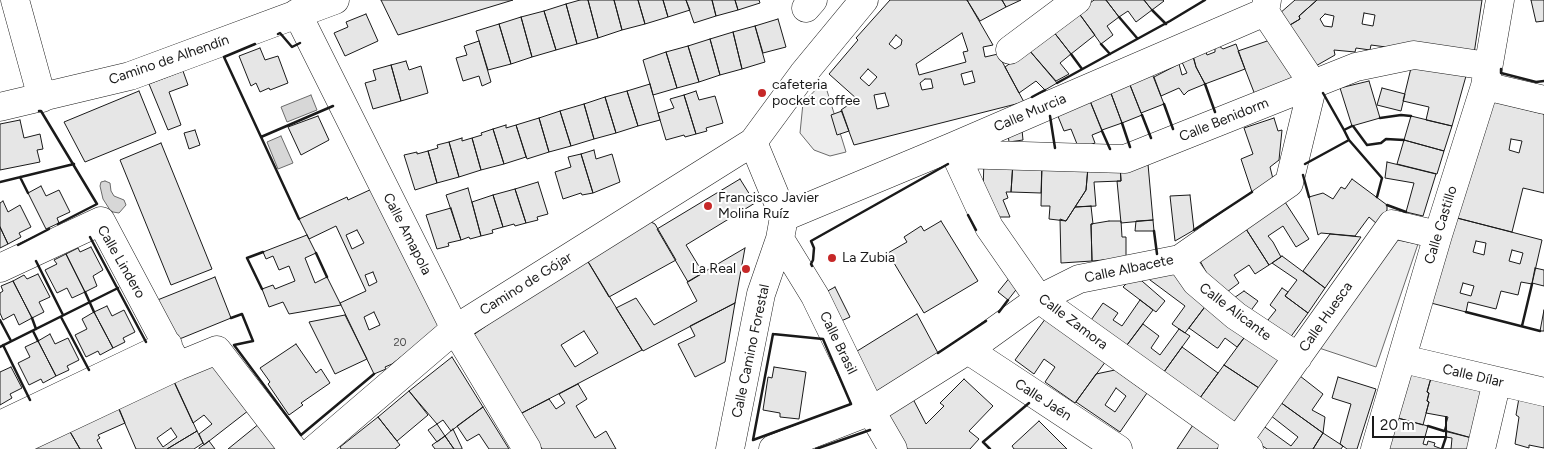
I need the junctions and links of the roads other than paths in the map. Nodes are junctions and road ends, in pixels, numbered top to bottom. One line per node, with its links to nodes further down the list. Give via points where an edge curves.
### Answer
1 (15, 0): 11 (street)
2 (335, 0): 7 (street, Camino de Alhendín)
3 (864, 0): 14 (street)
4 (1500, 0): 9 (street, Calle Castillo)
5 (1067, 3): 8 (street)
6 (1266, 6): 10 (street); 15 (street, Calle Murcia)
7 (297, 13): 11 (street, Camino de Alhendín, via 130,76); 21 (street, Calle Amapola)
8 (1010, 50)
9 (1486, 76): 10 (street, Calle Benidorm, via 1414,55 1356,67); 12 (street, Calle Benidorm); 17 (street, Calle Castillo)
10 (1313, 84): 15 (street, Calle Benidorm, via 1125,160); 18 (street, Calle Albacete, via 1289,183)
11 (42, 98): 13 (street, Camino de Alhendín)
12 (1544, 100)
13 (0, 107)
14 (753, 142): 16 (street); 21 (street, Camino de Gójar)
15 (954, 150): 16 (street, Calle Murcia); 20 (street, Calle Zamora, via 989,227)
16 (782, 228): 28 (street, Calle Brasil); 35 (street, Calle Camino Forestal, via 761,294)
17 (1438, 235): 24 (street, Calle Huesca, via 1392,224); 25 (street, Calle Castillo)
18 (1180, 259): 20 (street, Calle Albacete, via 1079,279); 24 (street, Calle Alicante, via 1196,282 1236,316)
19 (0, 268): 23 (street, Calle Lindero, via 101,221)
20 (1040, 299): 22 (street, Calle Albacete); 30 (street, Calle Zamora)
21 (454, 328): 33 (street, Camino de Gójar); 34 (street, Calle Amapola)
22 (968, 350): 28 (street, Calle Albacete); 38 (street, Calle Jaén)
23 (173, 355): 29 (street); 31 (street); 32 (street, via 217,350)
24 (1298, 358): 30 (street, Calle Huesca)
25 (1403, 359): 26 (street, Calle Dílar); 39 (street, Calle Castillo)
26 (1497, 381): 27 (street, Calle Dílar); 40 (street)
27 (1544, 392)
28 (871, 411): 36 (street, Calle Albacete); 37 (street, Calle Brasil)
29 (0, 425)
30 (1240, 446)
31 (2, 449)
32 (293, 449)
33 (314, 449)
34 (527, 449)
35 (730, 449)
36 (773, 449)
37 (893, 449)
38 (1118, 449)
39 (1375, 449)
40 (1481, 449)

